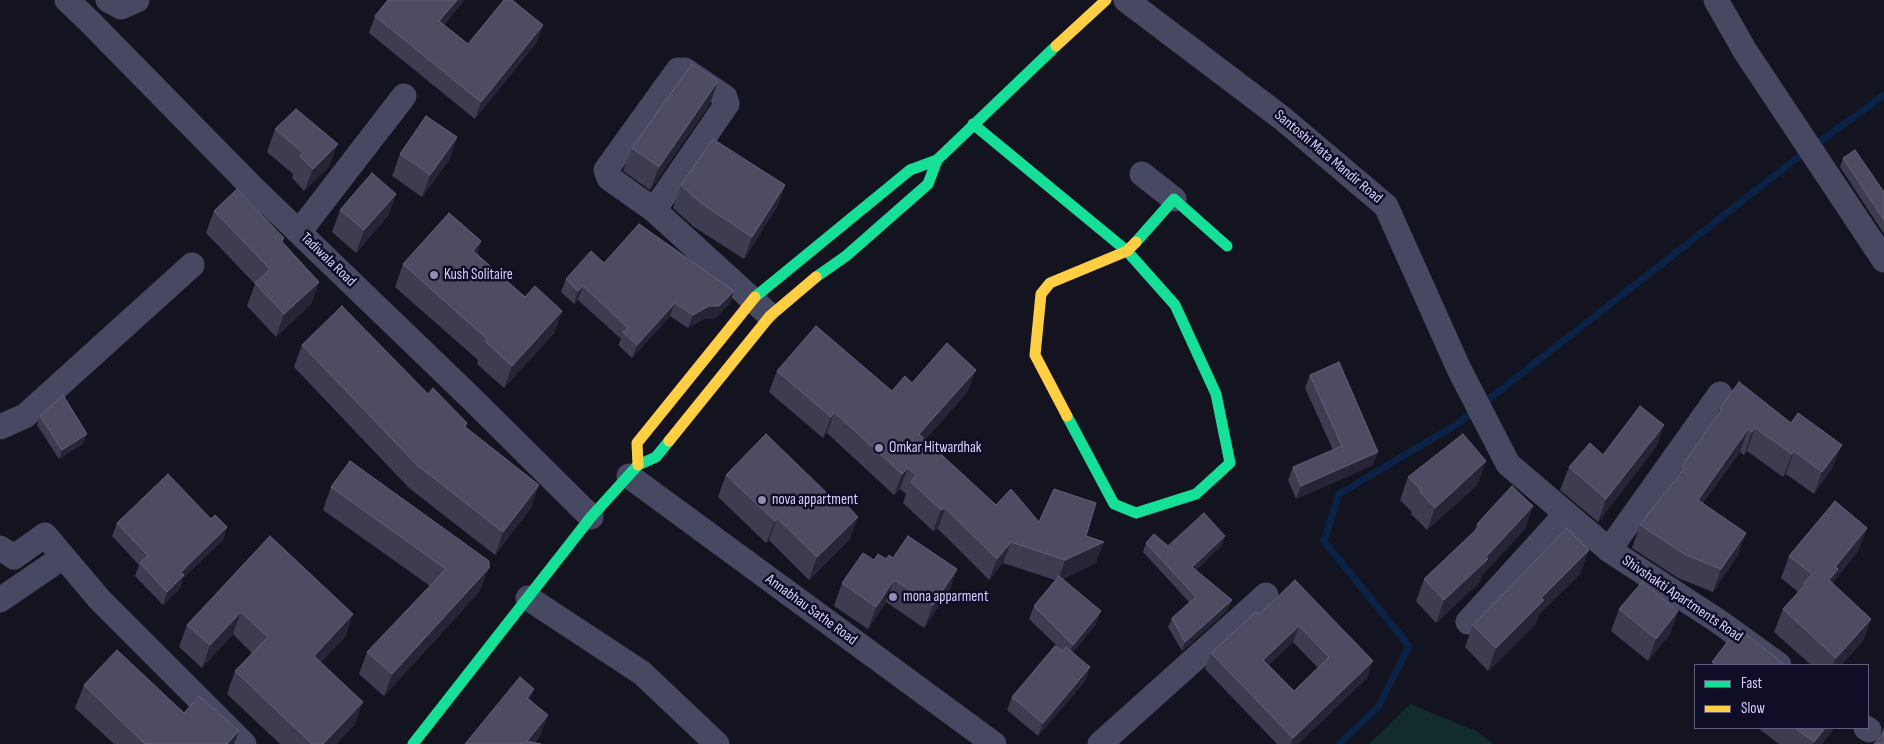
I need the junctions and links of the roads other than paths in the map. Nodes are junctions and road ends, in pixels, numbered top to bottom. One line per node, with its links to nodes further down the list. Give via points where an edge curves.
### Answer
1 (67, 0): 13 (street, Tadiwala Road)
2 (108, 0): 3 (street, via 122,6)
3 (137, 0)
4 (1106, 0): 8 (street)
5 (1126, 0): 23 (street, Santoshi Mata Mandir Road, via 1282,118 1386,206)
6 (1716, 0): 17 (street, via 1745,52)
7 (404, 96): 13 (street)
8 (973, 124): 9 (street); 16 (street)
9 (937, 160): 14 (street, via 910,170); 14 (street, via 928,184)
10 (1142, 174): 11 (street)
11 (1174, 199): 15 (street); 16 (street)
12 (654, 210): 12 (street, via 727,104 725,97 685,70 678,70 606,170 610,178); 19 (street)
13 (299, 232): 27 (street, Tadiwala Road)
14 (847, 238): 19 (street); 19 (street, via 814,279)
15 (1228, 246)
16 (1127, 251): 16 (street, via 1175,305 1216,394 1230,463 1196,494 1136,513 1114,504 1035,355 1041,294 1050,283)
17 (1884, 260)
18 (192, 265): 24 (street, via 25,416)
19 (762, 308): 20 (street); 21 (street)
20 (706, 357): 21 (street); 25 (street, via 637,443)
21 (724, 371): 25 (street, via 656,457)
22 (1720, 394): 29 (street, Shivshakti Apartments Road)
23 (1479, 407): 26 (street, Shivshakti Apartments Road, via 1508,464)
24 (0, 427)
25 (633, 470): 27 (street); 39 (street, Annabhau Sathe Road)
26 (1566, 514): 29 (street, Shivshakti Apartments Road); 34 (street)
27 (591, 517): 32 (street)
28 (0, 548): 30 (street, via 14,557 45,536)
29 (1609, 550): 35 (street, Shivshakti Apartments Road)
30 (63, 557): 33 (street); 36 (street, via 100,600)
31 (1266, 595): 40 (street)
32 (528, 598): 37 (street); 38 (street, via 642,673)
33 (0, 600)
34 (1468, 622)
35 (1778, 664)
36 (244, 744)
37 (413, 744)
38 (717, 744)
39 (994, 744)
40 (1100, 744)

